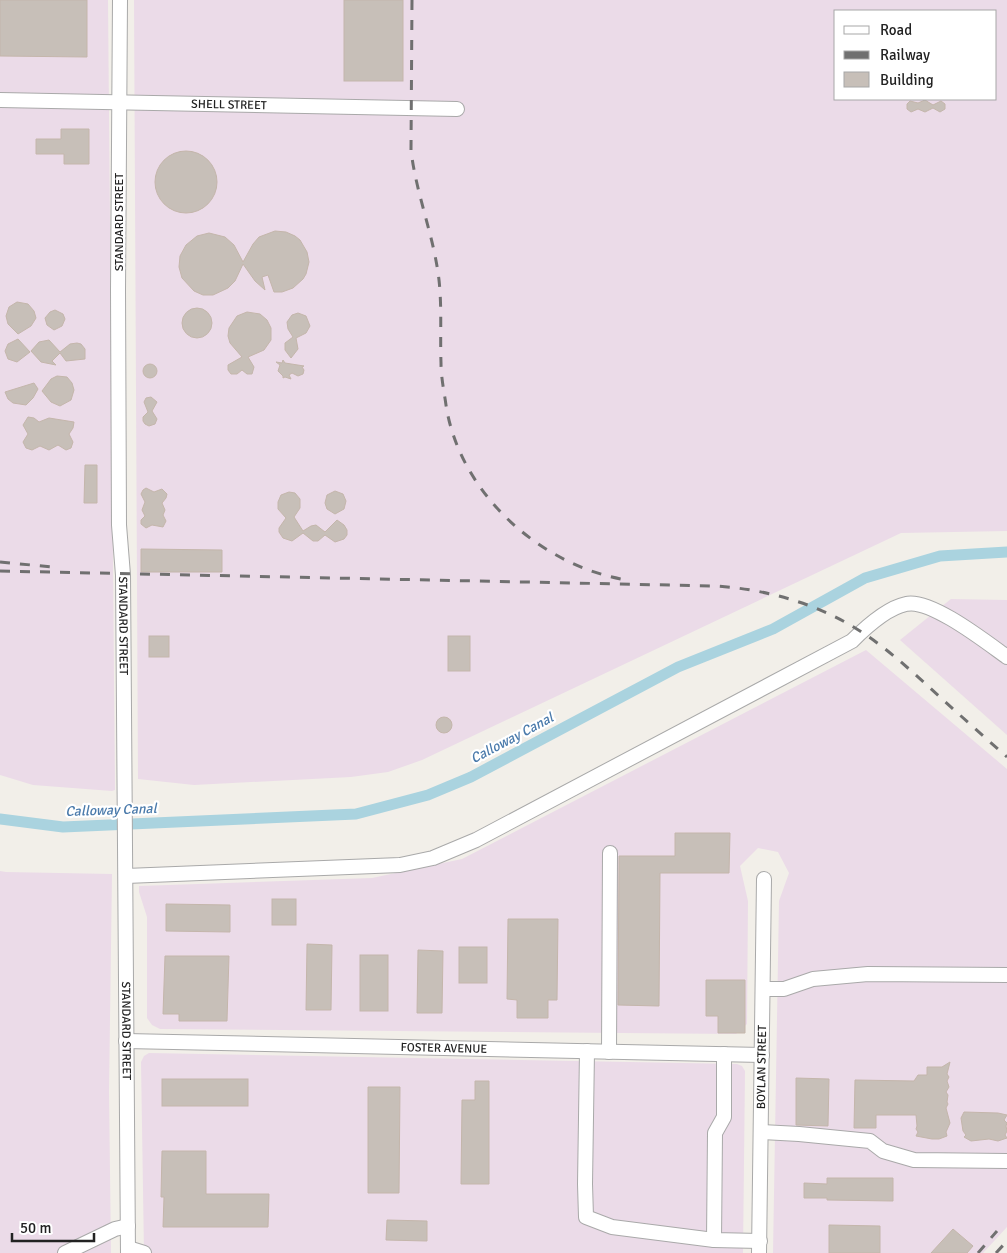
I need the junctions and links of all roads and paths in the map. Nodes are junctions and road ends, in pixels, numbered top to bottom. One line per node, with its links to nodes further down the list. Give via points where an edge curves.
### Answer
1 (120, 0): 3 (street, STANDARD STREET)
2 (0, 100): 3 (street, SHELL STREET)
3 (120, 102): 4 (street, SHELL STREET); 7 (street, STANDARD STREET, via 119,525 123,575)
4 (457, 109)
5 (1007, 657): 7 (street, via 941,613 915,603 904,604 882,616 852,641 476,840 432,858 400,865)
6 (610, 853): 13 (street)
7 (126, 876): 11 (street, STANDARD STREET)
8 (764, 879): 10 (street, BOYLAN STREET)
9 (1007, 975): 10 (street, via 868,974 813,979 784,989)
10 (763, 990): 15 (street, BOYLAN STREET)
11 (126, 1041): 12 (street, FOSTER AVENUE); 18 (street, STANDARD STREET)
12 (587, 1051): 13 (street, FOSTER AVENUE); 19 (street, via 586,1217 612,1227)
13 (610, 1052): 14 (street, FOSTER AVENUE)
14 (724, 1054): 15 (street, FOSTER AVENUE); 19 (street, via 724,1117 716,1133)
15 (762, 1055): 16 (street, BOYLAN STREET)
16 (761, 1132): 17 (street, via 870,1142 883,1151 914,1160); 20 (street, BOYLAN STREET)
17 (1007, 1161)
18 (128, 1226): 21 (street, STANDARD STREET); 22 (street)
19 (714, 1240): 20 (street)
20 (759, 1247)
21 (128, 1251): 23 (street)
22 (65, 1253)
23 (144, 1253)

